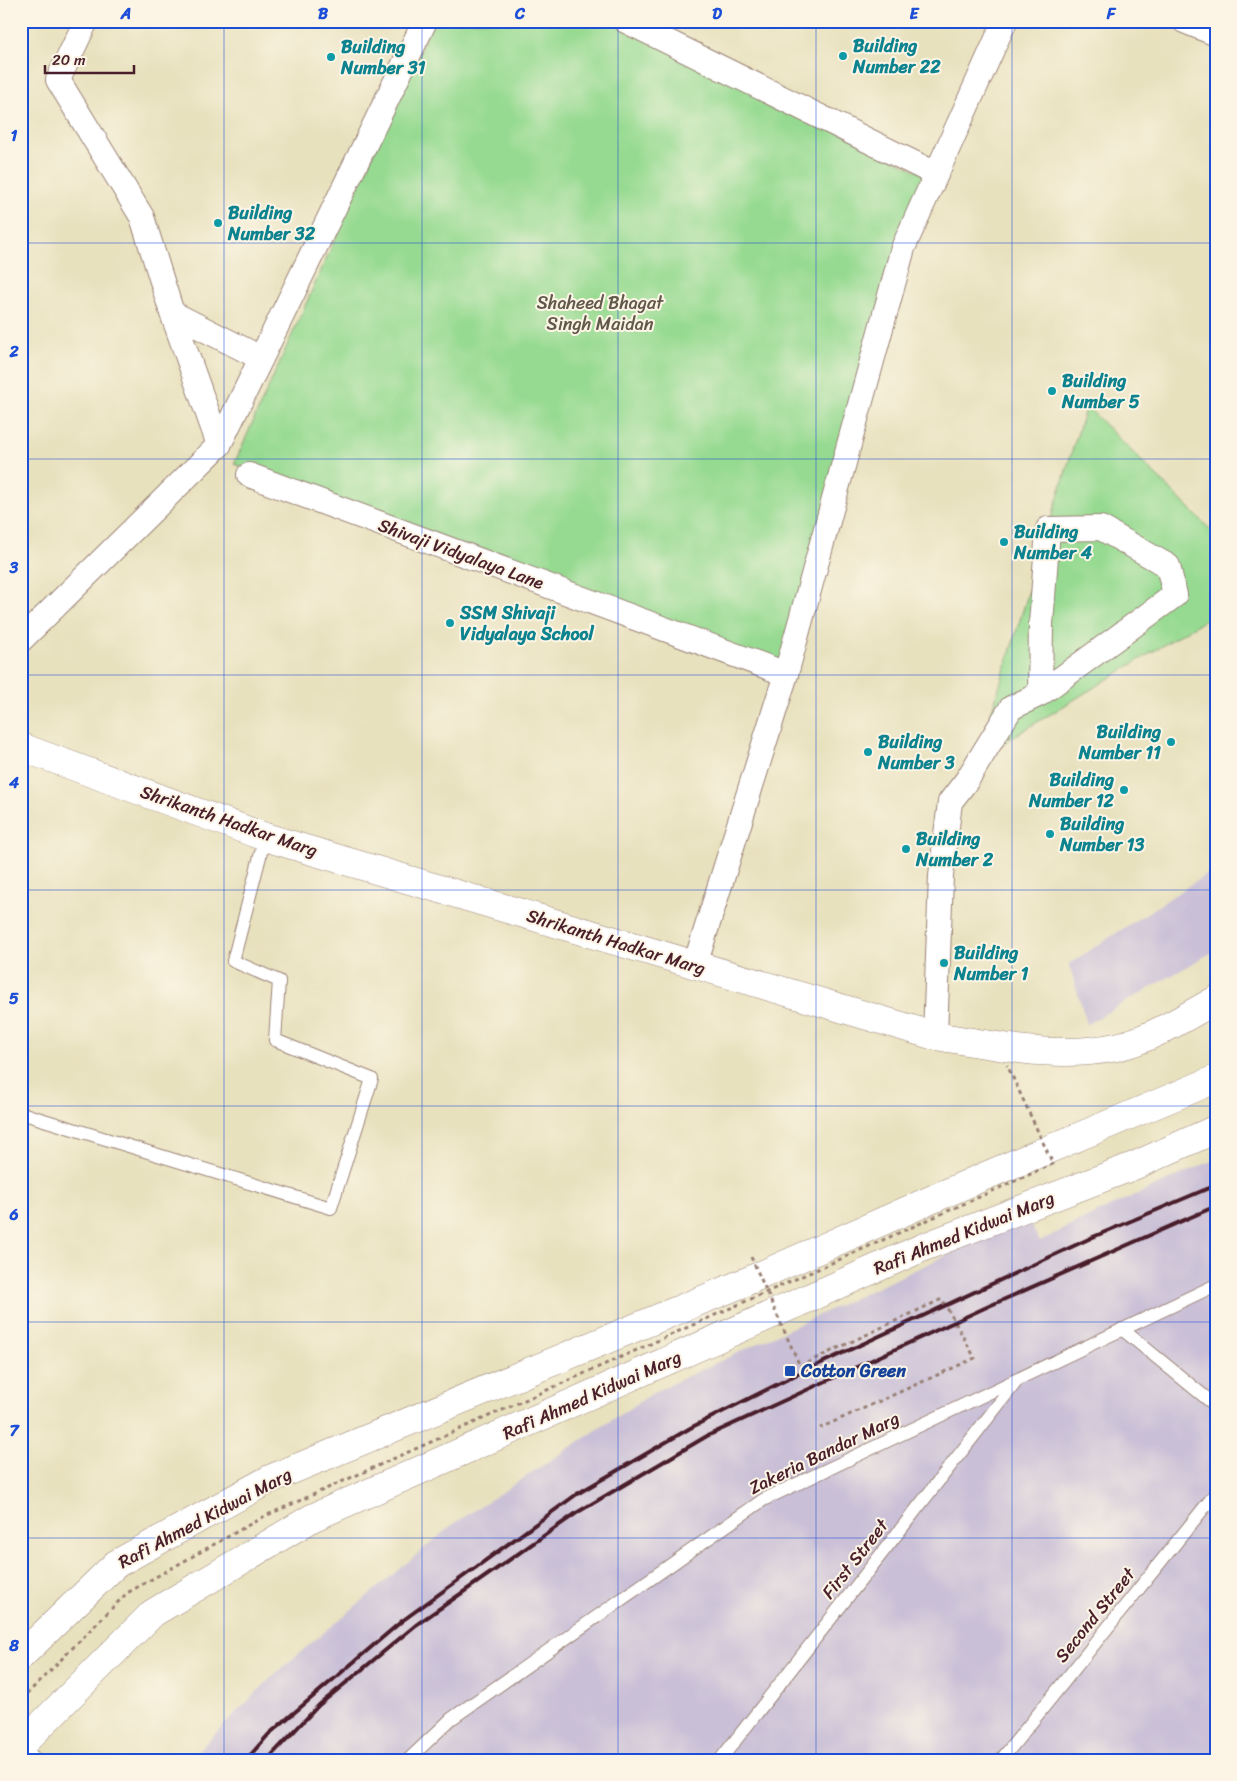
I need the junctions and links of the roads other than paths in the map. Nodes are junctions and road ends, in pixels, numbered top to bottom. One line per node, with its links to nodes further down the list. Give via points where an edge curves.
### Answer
1 (86, 21): 8 (street, via 58,80 142,217)
2 (425, 21): 9 (street)
3 (626, 21): 7 (street)
4 (1005, 21): 7 (street)
5 (1184, 21): 6 (street)
6 (1216, 34)
7 (936, 174): 13 (street, via 903,248)
8 (172, 313): 9 (street); 10 (street)
9 (261, 358): 10 (street)
10 (219, 444): 12 (street)
11 (248, 475): 13 (street, Shivaji Vidyalaya Lane)
12 (21, 640)
13 (786, 674): 17 (street)
14 (1040, 694): 14 (street, via 1048,529 1101,528 1168,566 1175,596); 19 (street, via 1011,708 950,802 941,876)
15 (21, 747): 16 (main road, Shrikanth Hadkar Marg)
16 (265, 837): 17 (main road, Shrikanth Hadkar Marg); 21 (lane, via 233,961 279,981 275,1040 372,1079 330,1208)
17 (695, 966): 19 (main road, Shrikanth Hadkar Marg)
18 (1216, 1000): 19 (main road, Shrikanth Hadkar Marg, via 1145,1038 1117,1047 1069,1053 1030,1051)
19 (935, 1036)
20 (1216, 1079): 28 (main road, Rafi Ahmed Kidwai Marg, via 742,1283 270,1479 116,1564)
21 (21, 1113)
22 (1216, 1129): 29 (main road, Rafi Ahmed Kidwai Marg, via 1136,1165 924,1247 312,1518 153,1613)
23 (1216, 1285): 24 (lane, Zakeria Bandar Marg)
24 (1122, 1329): 25 (lane, Zakeria Bandar Marg); 26 (lane)
25 (1018, 1379): 31 (lane, Zakeria Bandar Marg, via 763,1500 451,1720); 32 (lane, First Street)
26 (1216, 1406)
27 (1216, 1493): 33 (lane, Second Street)
28 (21, 1656)
29 (21, 1746): 30 (lane)
30 (37, 1760)
31 (408, 1760)
32 (720, 1760)
33 (1001, 1760)

